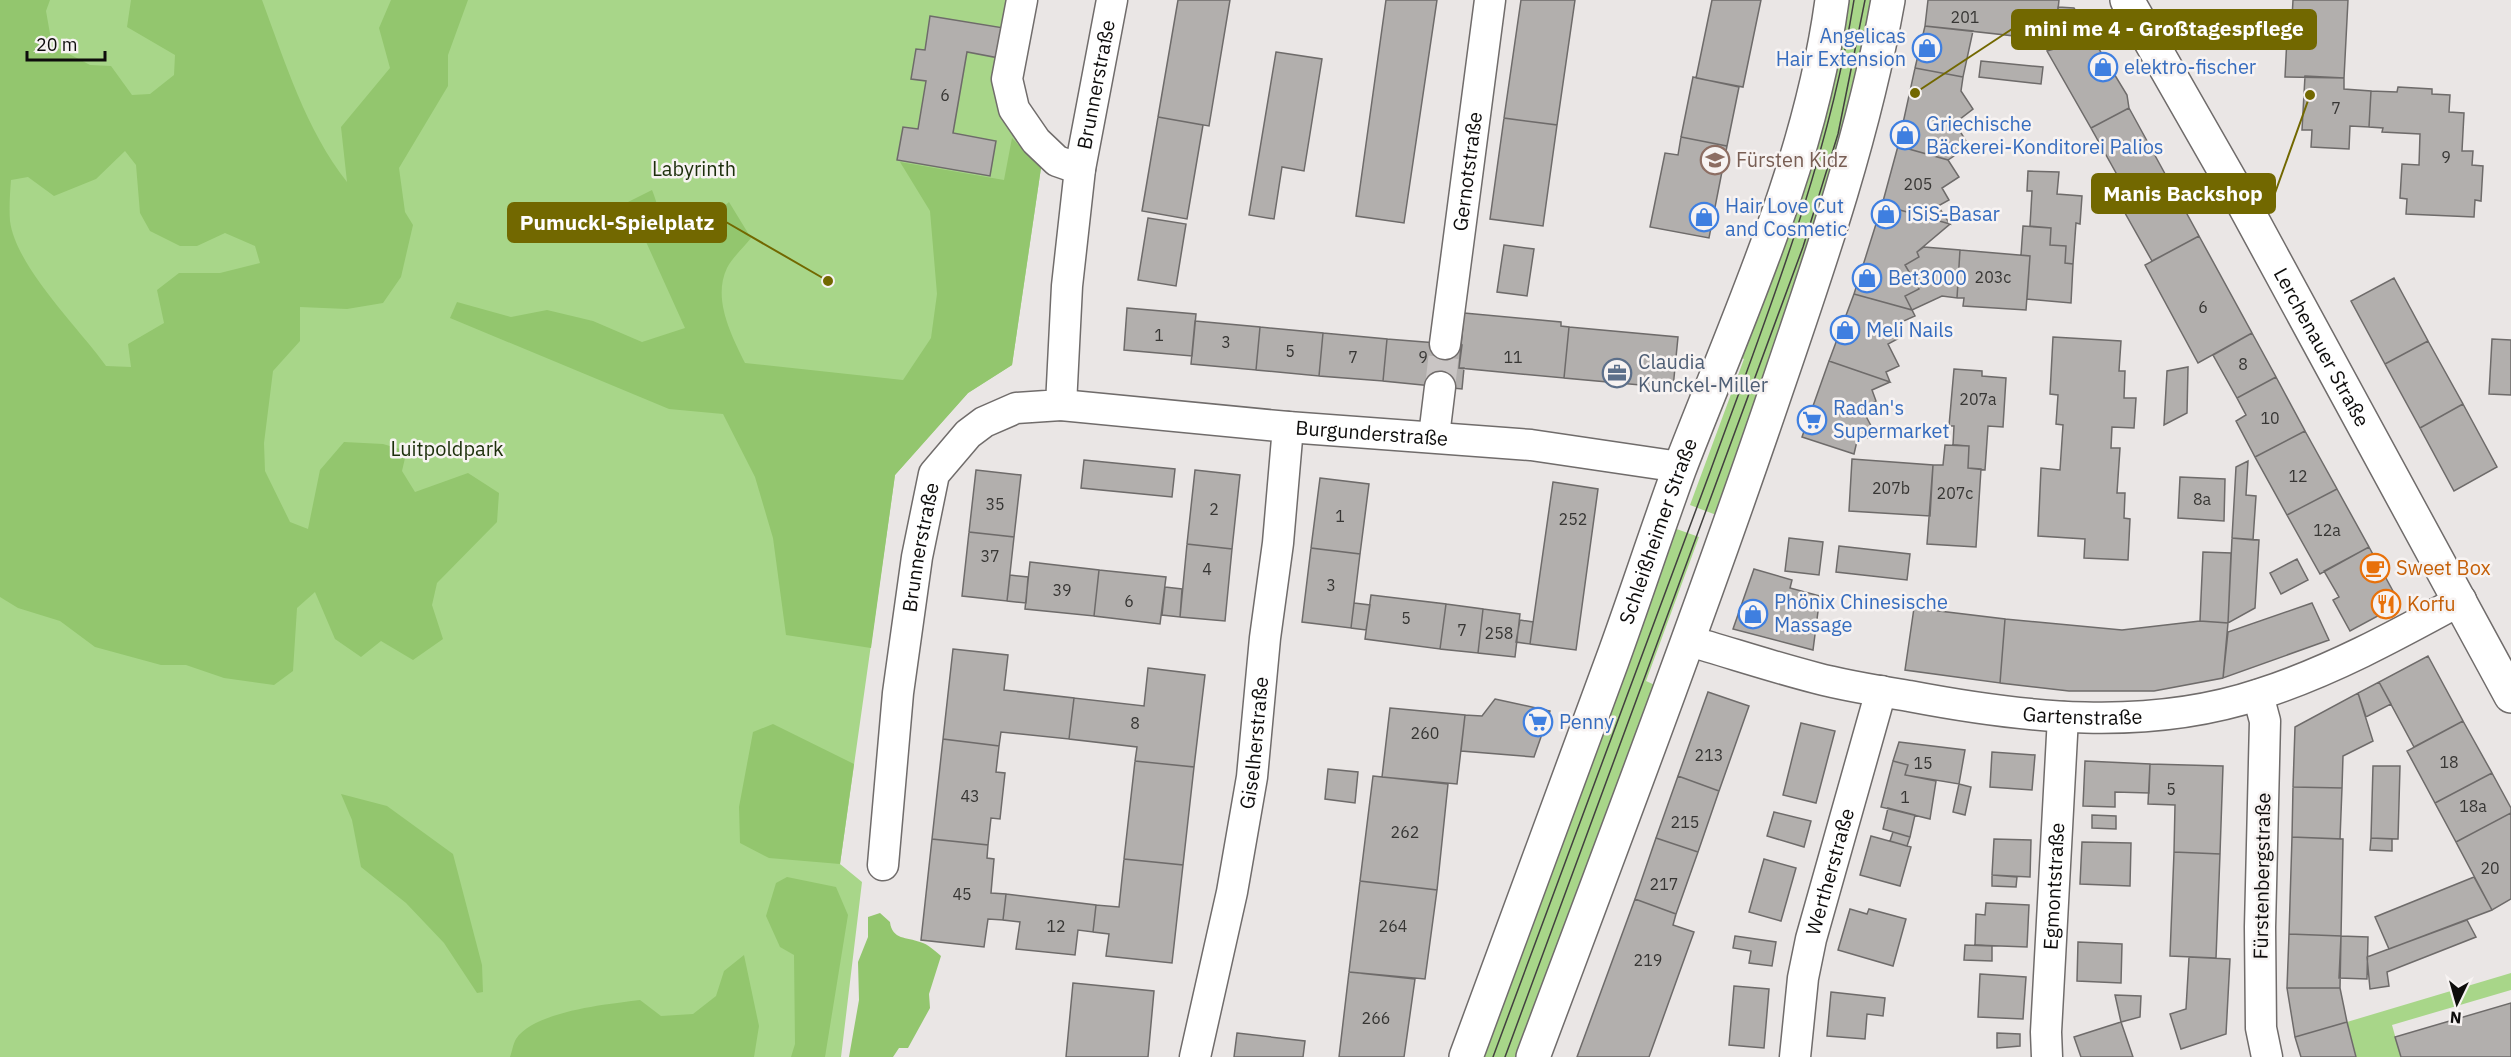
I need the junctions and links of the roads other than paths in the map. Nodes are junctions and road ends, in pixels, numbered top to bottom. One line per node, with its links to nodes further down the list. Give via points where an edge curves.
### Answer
1 (1022, 0): 7 (street, Brunnerstraße, via 1007,79 1014,109 1036,141 1057,161)
2 (1112, 0): 7 (street, Brunnerstraße)
3 (1490, 0): 8 (street, Gernotstraße)
4 (1832, 0): 13 (main road, Schleißheimer Straße, via 1792,172)
5 (1888, 0): 15 (main road, via 1866,107 1837,209)
6 (2127, 0): 14 (main road, Lerchenauer Straße)
7 (1080, 169): 10 (street, Brunnerstraße, via 1067,286)
8 (1445, 344)
9 (1440, 387): 12 (street)
10 (1061, 405): 11 (street, Burgunderstraße); 20 (street, Brunnerstraße, via 1016,408 984,422 968,434 934,474 917,557 898,693)
11 (1288, 427): 12 (street, Burgunderstraße); 22 (street, Giselherstraße, via 1252,777 1232,892)
12 (1434, 436): 13 (street, Burgunderstraße, via 1531,445)
13 (1680, 467): 23 (main road, Schleißheimer Straße)
14 (2461, 600): 17 (street, Gartenstraße, via 2337,666); 18 (main road, Lerchenauer Straße)
15 (1689, 640): 16 (street, Gartenstraße, via 1817,678); 24 (main road)
16 (1881, 691): 19 (street, Gartenstraße, via 1969,708); 25 (street, Wertherstraße, via 1811,939)
17 (2258, 695): 19 (street, Gartenstraße, via 2157,716); 21 (street, Fürstenbergstraße, via 2265,721)
18 (2511, 696)
19 (2063, 717): 26 (street, Egmontstraße)
20 (883, 865)
21 (2260, 1055)
22 (1195, 1057)
23 (1466, 1057)
24 (1533, 1057)
25 (1795, 1057)
26 (2047, 1057)

